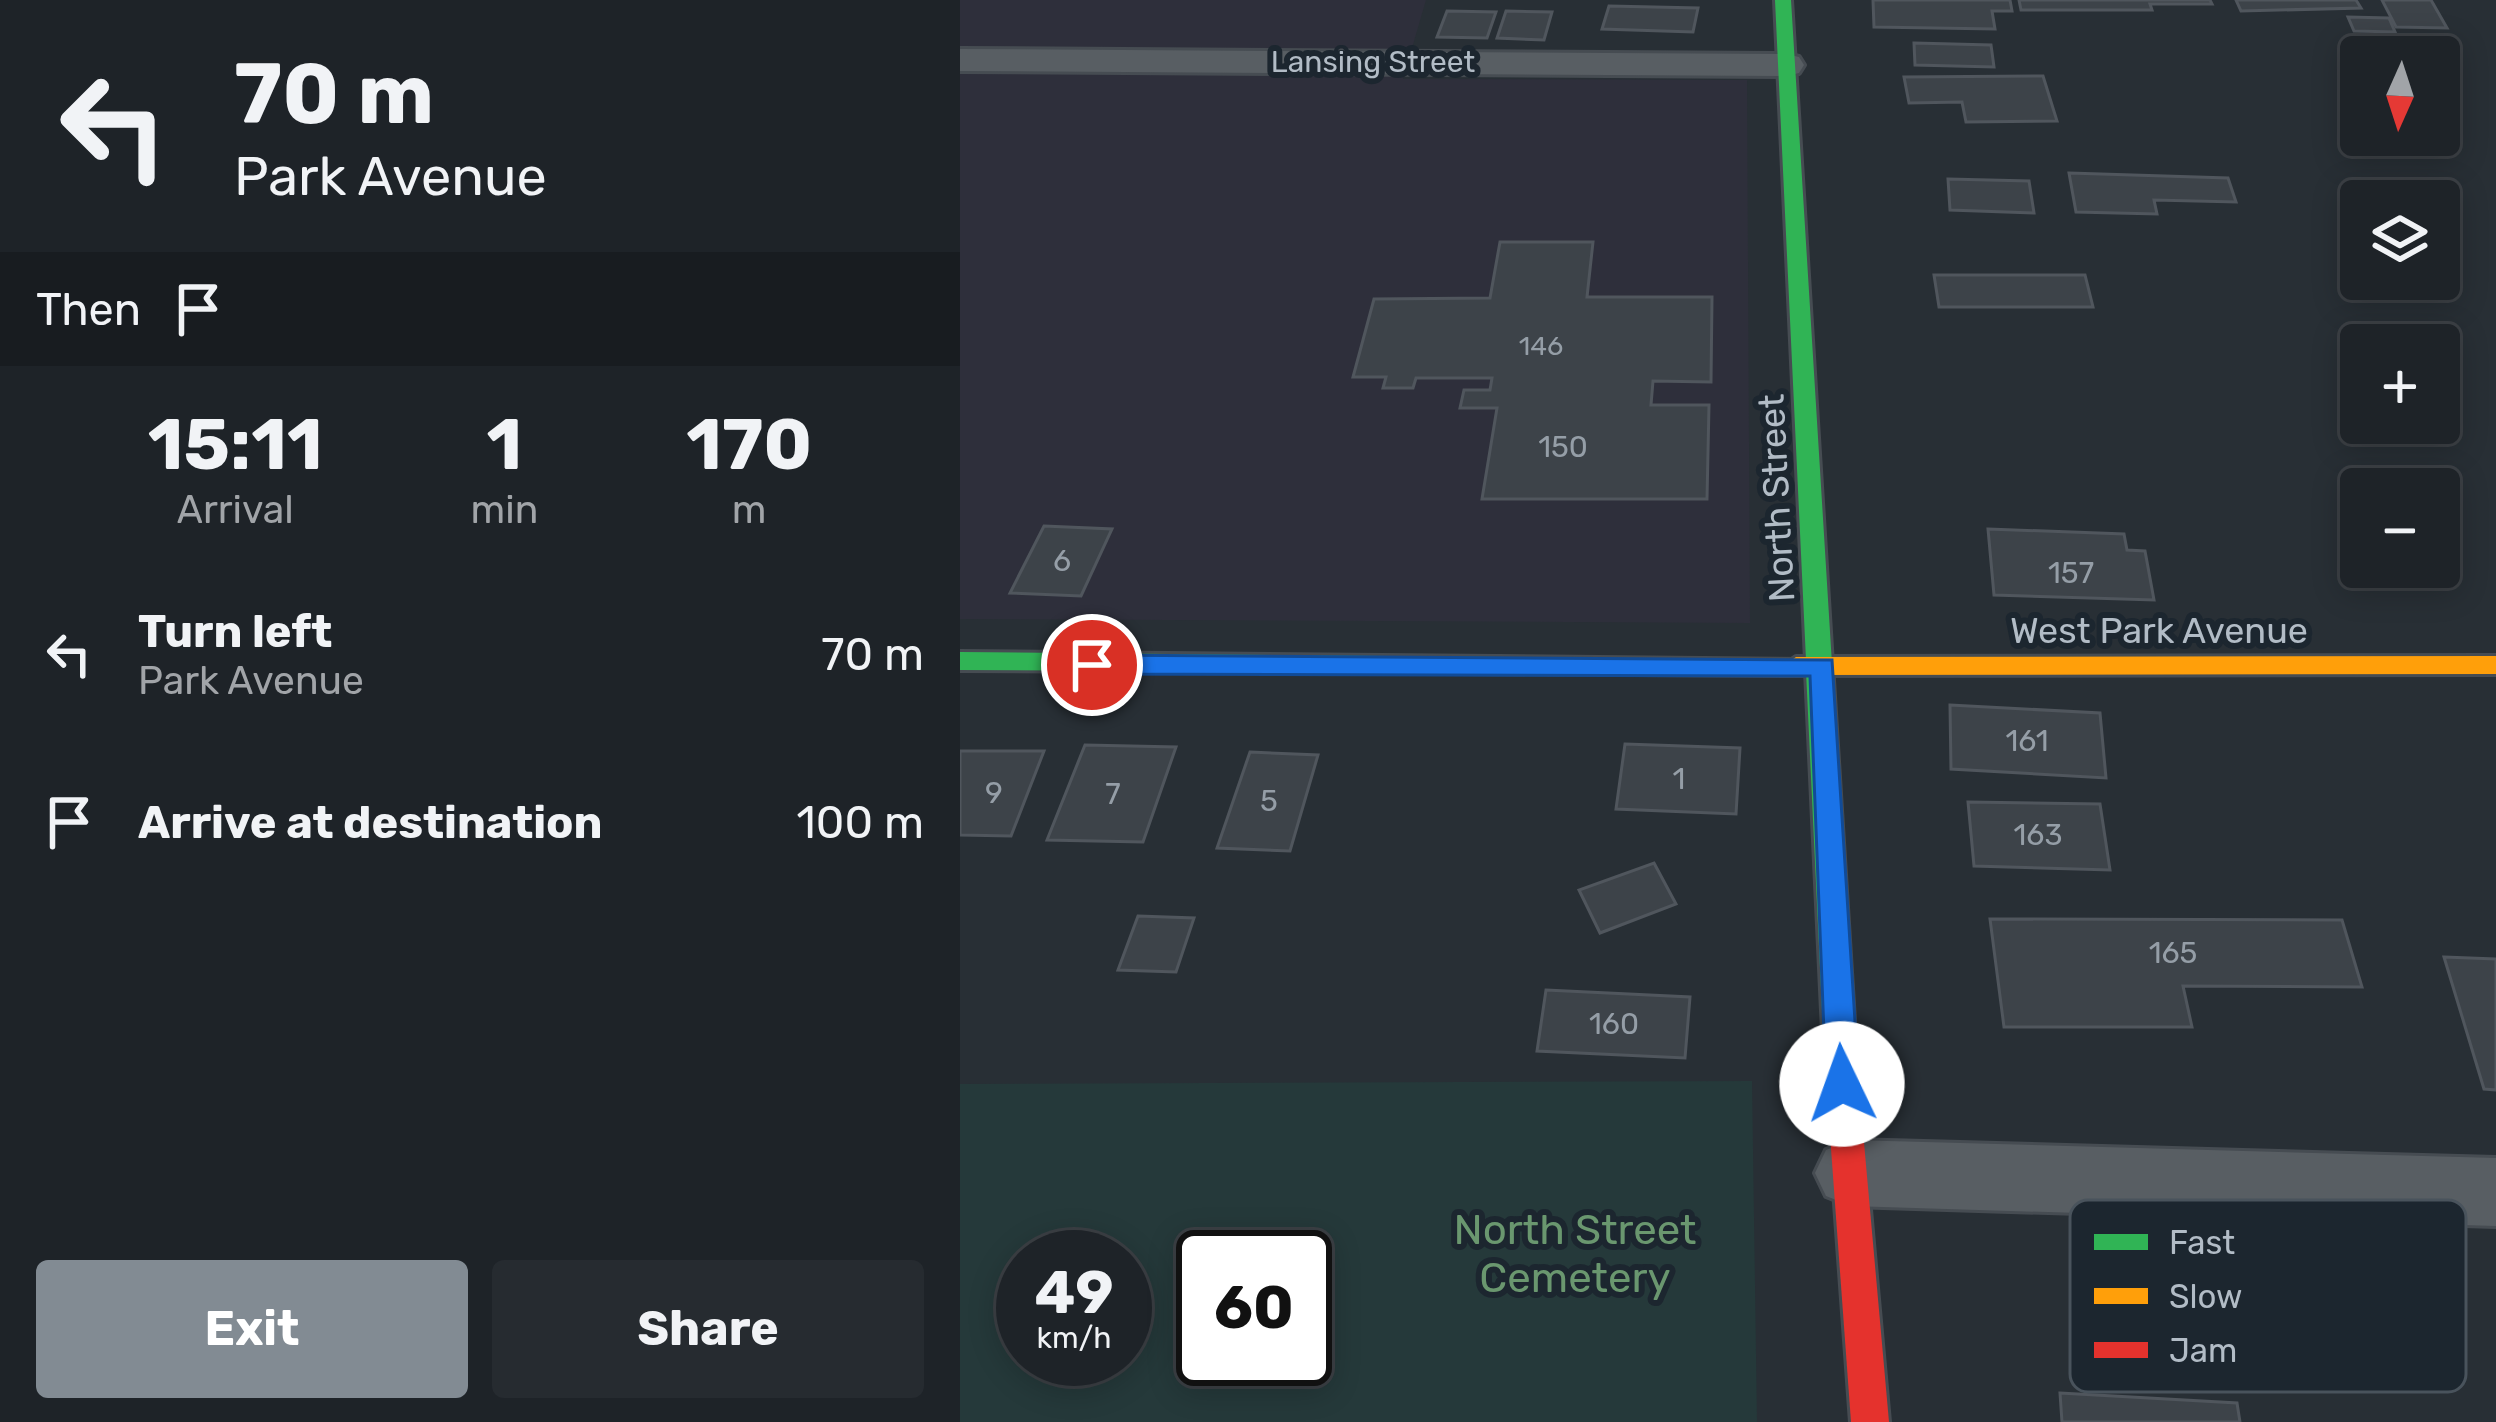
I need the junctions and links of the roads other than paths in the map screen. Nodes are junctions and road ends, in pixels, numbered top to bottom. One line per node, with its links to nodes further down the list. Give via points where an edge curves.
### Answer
1 (1783, 0): 3 (main road, North Street)
2 (960, 60): 3 (street, Lansing Street)
3 (1786, 65): 6 (main road, North Street)
4 (960, 661): 6 (main road, West Park Avenue)
5 (2496, 665): 6 (main road, West Park Avenue)
6 (1823, 666): 7 (main road, North Street)
7 (1851, 1173): 8 (street); 9 (main road, North Street)
8 (2496, 1192)
9 (1870, 1422)

